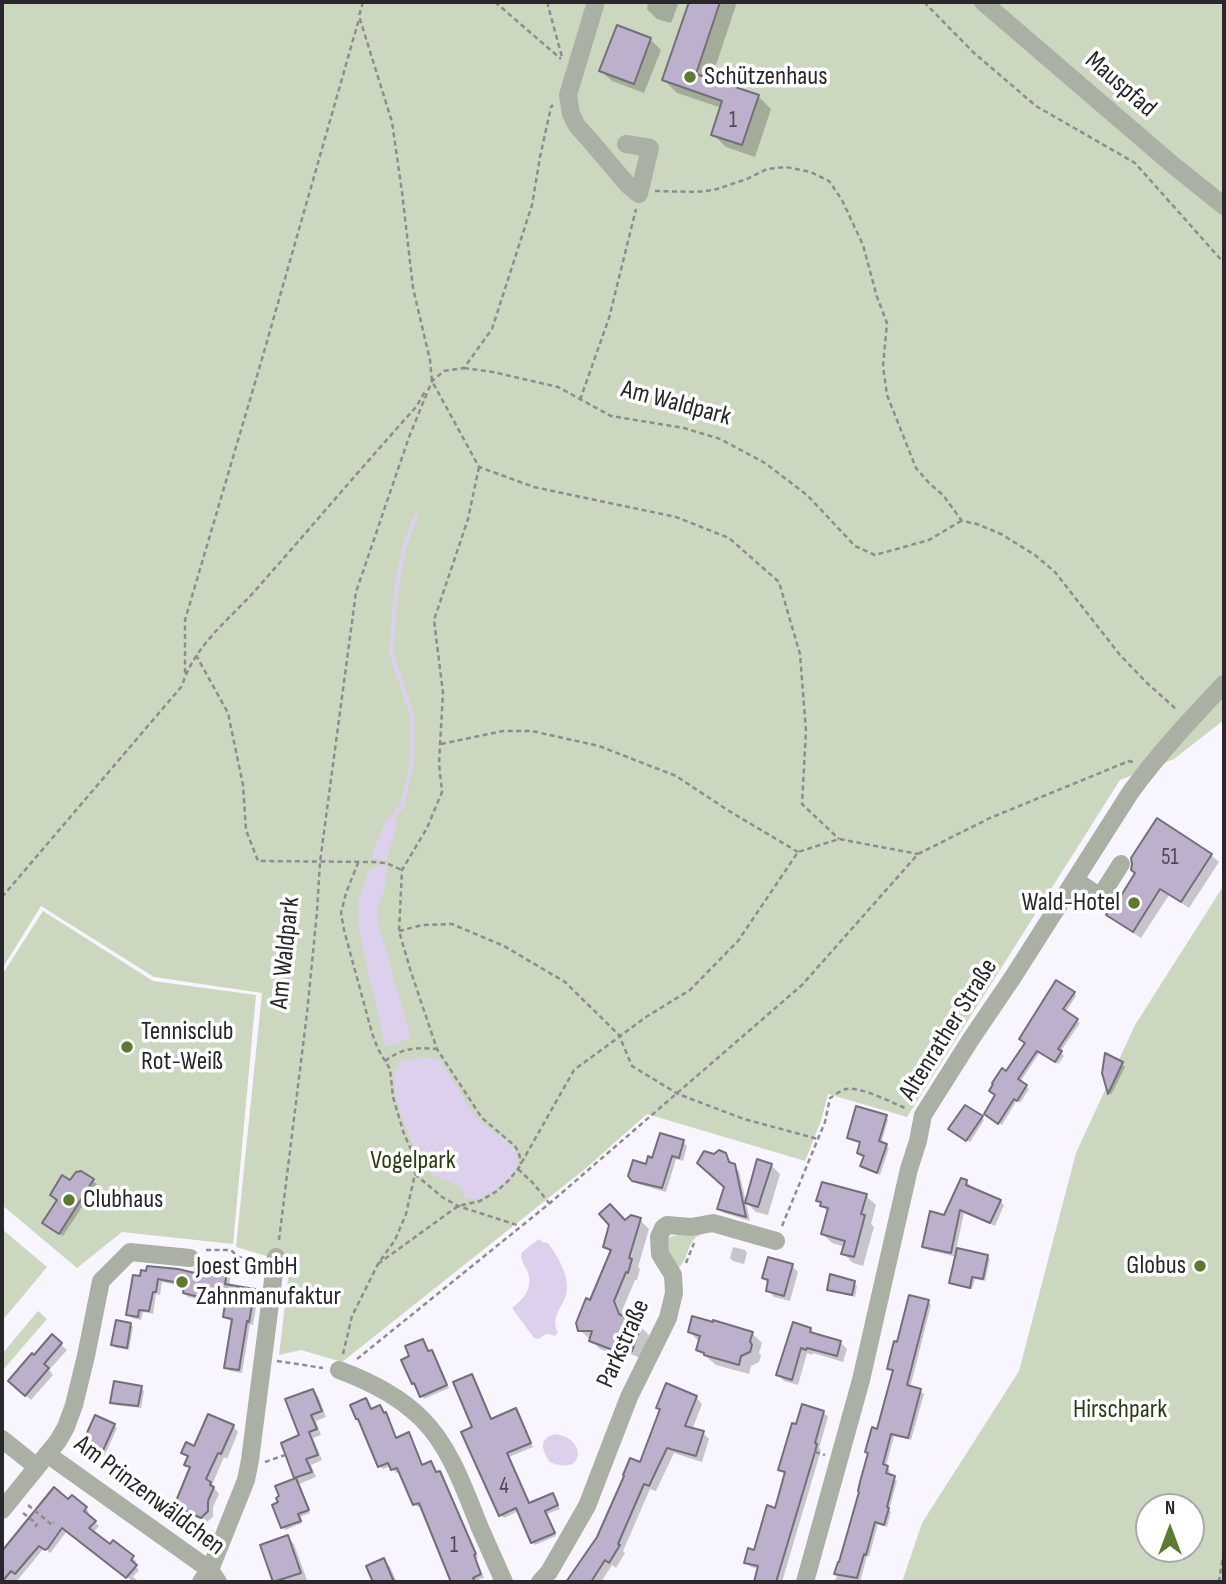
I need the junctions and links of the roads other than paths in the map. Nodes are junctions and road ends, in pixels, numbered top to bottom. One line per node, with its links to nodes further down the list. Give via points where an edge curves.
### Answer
1 (596, 2): 3 (street, via 568,94 571,114 639,194 650,148)
2 (983, 2): 4 (street, Mauspfad)
3 (626, 144)
4 (1224, 206)
5 (1224, 684): 7 (street, Altenrather Straße, via 1147,770)
6 (1121, 863): 7 (street, via 1100,897)
7 (1075, 880): 18 (street, Altenrather Straße, via 923,1115 861,1380)
8 (776, 1241): 17 (street, Parkstraße, via 712,1223 663,1228 660,1254 673,1275 668,1318 629,1397 587,1506)
9 (190, 1258): 13 (street, via 130,1251 101,1281 72,1413)
10 (276, 1261): 15 (street, via 246,1480)
11 (339, 1370): 16 (street, via 399,1400 423,1420 447,1451)
12 (2, 1439): 13 (street, Am Prinzenwäldchen)
13 (42, 1460): 14 (street); 15 (street, Am Prinzenwäldchen)
14 (9, 1509)
15 (210, 1578)
16 (504, 1582)
17 (540, 1582)
18 (805, 1582)

